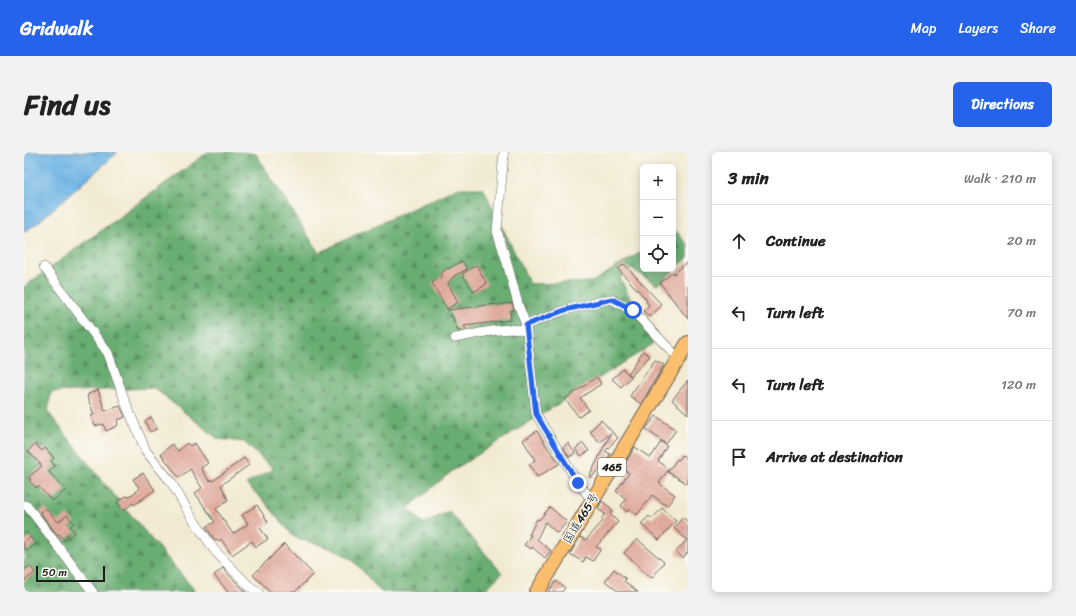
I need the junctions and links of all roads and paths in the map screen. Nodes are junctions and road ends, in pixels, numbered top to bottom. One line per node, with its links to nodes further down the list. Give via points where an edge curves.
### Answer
1 (504, 152): 3 (street, via 497,231)
2 (44, 267): 10 (street, via 108,353 146,451 171,482 215,551)
3 (526, 328): 4 (street, via 510,328); 6 (street, via 565,310 612,299 633,310); 7 (street, via 536,414 578,483)
4 (455, 338)
5 (688, 343): 6 (highway, 国道465号 / 465)
6 (678, 358): 7 (highway, 国道465号 / 465)
7 (592, 500): 11 (highway, 国道465号 / 465)
8 (24, 505): 9 (street, via 41,522)
9 (93, 592)
10 (258, 592)
11 (537, 592)

